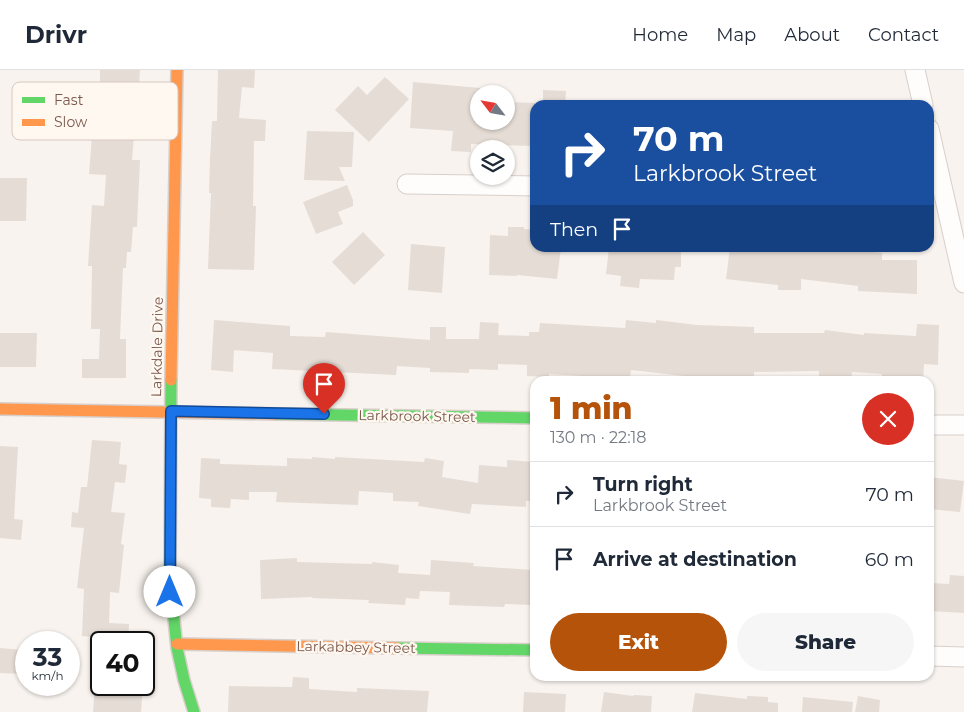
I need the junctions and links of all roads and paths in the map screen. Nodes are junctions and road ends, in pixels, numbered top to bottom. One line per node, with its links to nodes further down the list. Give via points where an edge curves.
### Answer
1 (915, 70): 2 (street)
2 (922, 100)
3 (176, 140): 10 (street, Larkdale Drive)
4 (934, 175): 7 (street)
5 (408, 184): 6 (street)
6 (530, 186)
7 (936, 194): 8 (street)
8 (964, 283)
9 (0, 409): 10 (street, Larkbrook Street)
10 (171, 411): 11 (street, Larkbrook Street); 14 (street, Larkdale Drive, via 170,592)
11 (530, 418)
12 (934, 425): 13 (street)
13 (964, 425)
14 (177, 644): 15 (street, Larkabbey Street); 18 (street, Larkdale Drive)
15 (530, 650)
16 (934, 656): 17 (street)
17 (964, 657)
18 (194, 712)

